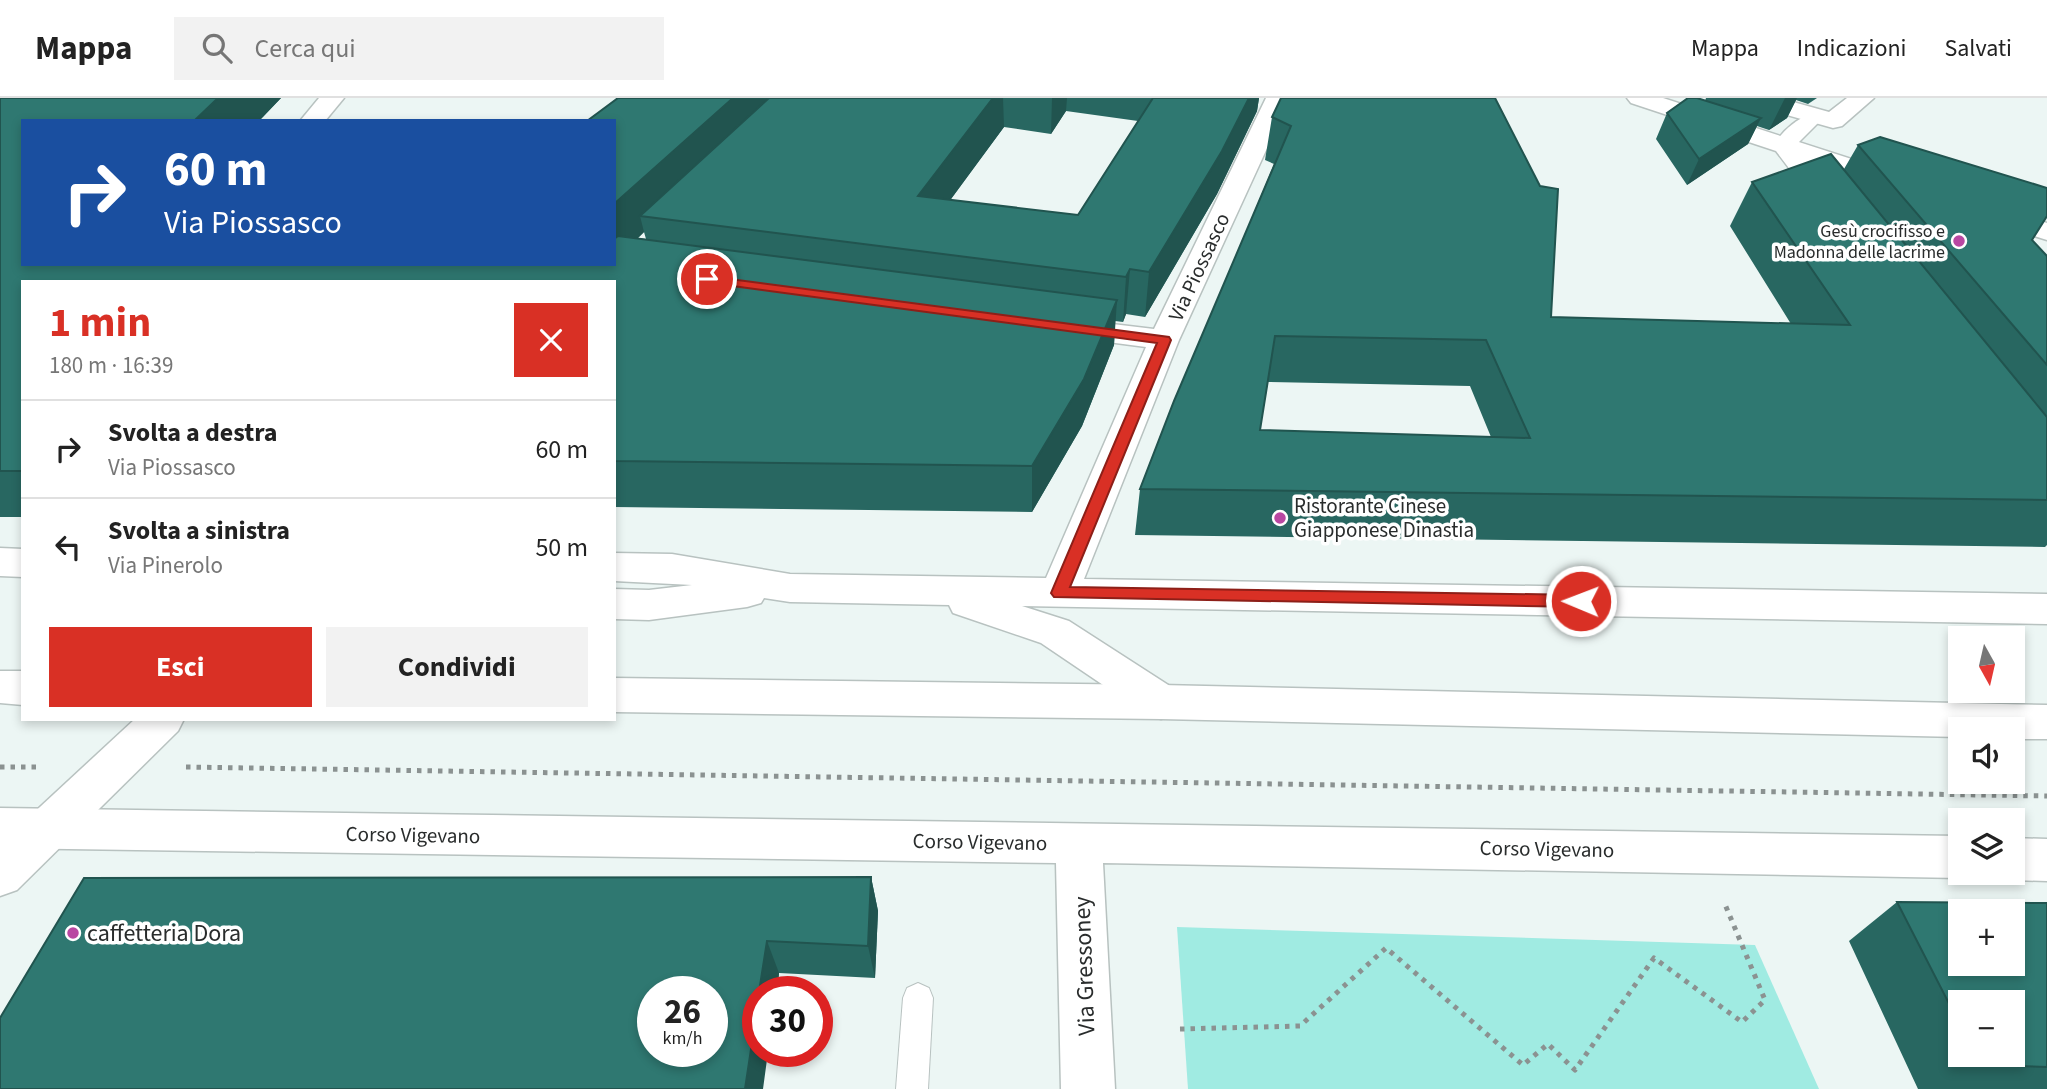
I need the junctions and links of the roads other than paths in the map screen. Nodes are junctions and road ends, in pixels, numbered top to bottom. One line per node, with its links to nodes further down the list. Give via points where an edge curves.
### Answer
1 (332, 98): 6 (street)
2 (1639, 98): 8 (street)
3 (1754, 98): 7 (street)
4 (1862, 98): 7 (street)
5 (1268, 101): 14 (street, Via Piossasco)
6 (314, 119)
7 (1822, 121): 8 (street)
8 (1787, 142): 9 (street); 12 (street)
9 (1920, 190)
10 (1971, 207): 11 (street)
11 (2047, 232)
12 (1852, 233)
13 (1032, 323): 14 (street)
14 (1164, 340): 20 (street, Via Piossasco)
15 (0, 562): 16 (street)
16 (21, 563)
17 (616, 567): 18 (street, via 672,568)
18 (790, 588): 19 (street); 21 (street)
19 (921, 592): 20 (street); 26 (street, via 1055,632)
20 (1059, 593): 22 (street)
21 (616, 604)
22 (2047, 609)
23 (0, 687): 24 (street)
24 (21, 688)
25 (616, 695): 26 (street)
26 (1161, 702): 28 (street)
27 (161, 721): 30 (street)
28 (2047, 722)
29 (0, 828): 30 (street, Corso Vigevano)
30 (49, 830): 31 (street, Corso Vigevano); 35 (street)
31 (1079, 843): 32 (street, Corso Vigevano); 38 (street, Via Gressoney)
32 (1948, 857)
33 (2025, 859): 34 (street)
34 (2047, 860)
35 (0, 875)
36 (918, 998): 37 (lane)
37 (912, 1089)
38 (1088, 1089)

